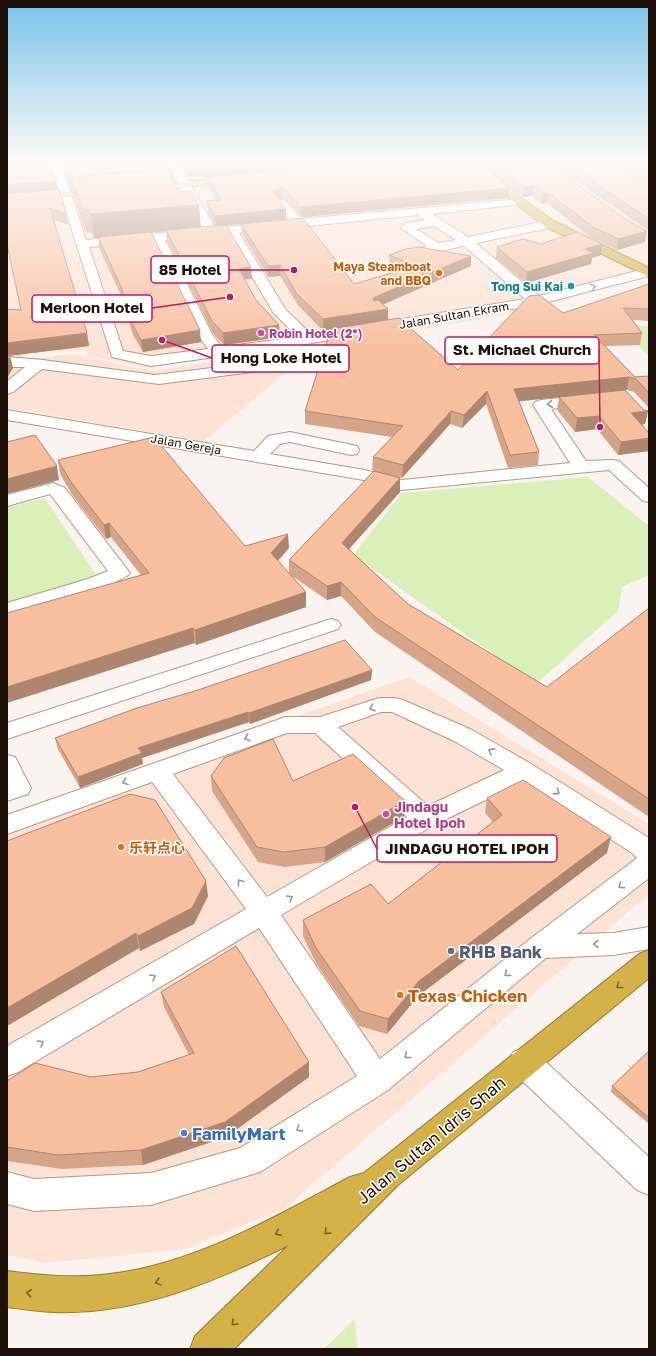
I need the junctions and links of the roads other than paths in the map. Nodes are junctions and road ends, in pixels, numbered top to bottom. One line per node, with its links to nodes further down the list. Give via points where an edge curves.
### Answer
1 (75, 224): 16 (street)
2 (207, 224): 11 (street)
3 (295, 224): 10 (street)
4 (421, 224): 17 (street, via 408,228)
5 (440, 224): 15 (street)
6 (504, 224): 12 (street)
7 (549, 224): 12 (street)
8 (550, 224): 19 (highway, via 620,260)
9 (481, 228): 13 (street)
10 (231, 230): 11 (street); 21 (street, via 280,312)
11 (211, 232): 14 (street)
12 (515, 232): 13 (street)
13 (493, 236): 15 (street)
14 (157, 237): 16 (street); 23 (street, via 205,335)
15 (467, 242): 17 (street); 20 (street)
16 (82, 244): 23 (street, Jalan Sultan Ekram, via 117,354 151,361)
17 (438, 248): 18 (street)
18 (398, 256)
19 (649, 269): 20 (street, Jalan Sultan Ekram, one-way to 19)
20 (536, 301): 21 (street, Jalan Sultan Ekram)
21 (307, 339): 22 (street, Jalan Sultan Ekram)
22 (291, 342): 23 (street, Jalan Sultan Ekram); 25 (street, via 296,352 290,357 269,364 151,379)
23 (219, 353)
24 (7, 362): 25 (street)
25 (39, 364): 26 (street)
26 (7, 389)
27 (604, 398): 31 (street, one-way to 31, via 541,405)
28 (7, 415): 30 (street, Jalan Gereja)
29 (351, 450): 30 (street, via 290,437 274,440)
30 (258, 457): 31 (street, Jalan Gereja, via 365,475 402,485)
31 (582, 467): 33 (street, Jalan Gereja, via 613,465)
32 (649, 478): 33 (street)
33 (630, 480): 34 (street, Jalan Gereja)
34 (649, 497)
35 (7, 500): 36 (street, via 54,488 120,573 95,584)
36 (7, 610)
37 (331, 624): 39 (street)
38 (321, 725): 41 (street, one-way to 41, via 286,725); 42 (street, one-way to 38, via 462,735 395,705 379,705); 44 (street)
39 (7, 731)
40 (7, 763): 43 (street, via 20,788)
41 (156, 770): 45 (street, one-way to 45); 48 (street, one-way to 41)
42 (524, 771): 44 (street); 46 (street, one-way to 46, via 641,846)
43 (7, 792)
44 (425, 818): 48 (street, one-way to 44)
45 (7, 825)
46 (649, 854)
47 (649, 860): 50 (street, one-way to 50, via 648,865)
48 (264, 913): 52 (street, one-way to 48); 54 (street)
49 (649, 938): 50 (street, one-way to 50, via 613,944)
50 (540, 948): 54 (street, one-way to 54)
51 (649, 962): 53 (highway, Jalan Sultan Idris Shah, one-way to 53)
52 (7, 1062)
53 (524, 1062): 55 (highway, Jalan Sultan Idris Shah); 56 (street)
54 (377, 1080): 57 (street, one-way to 57, via 248,1161 151,1189 34,1195)
55 (386, 1174): 58 (highway, one-way to 58, via 262,1241 187,1273 122,1290 87,1294 54,1295); 59 (highway, Jalan Sultan Idris Shah, one-way to 59)
56 (649, 1179)
57 (7, 1188)
58 (7, 1289)
59 (208, 1349)

